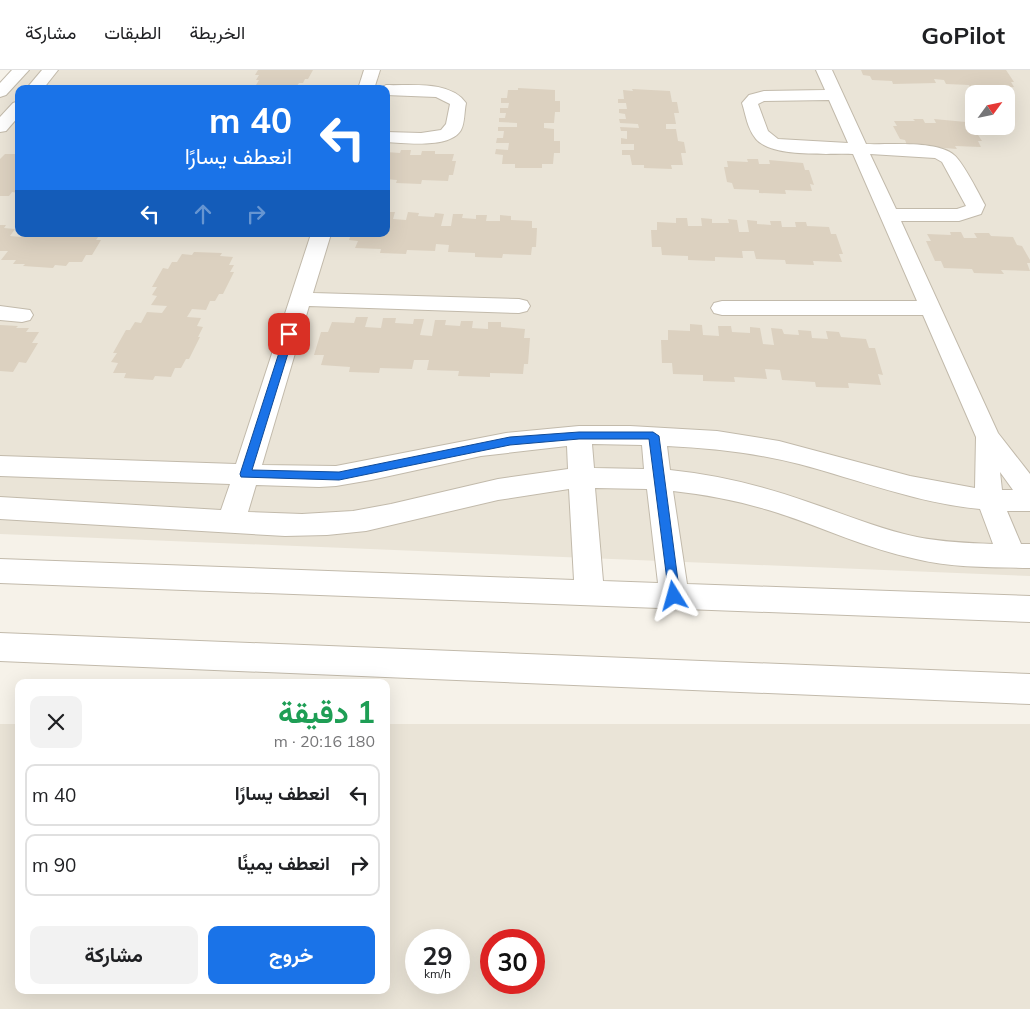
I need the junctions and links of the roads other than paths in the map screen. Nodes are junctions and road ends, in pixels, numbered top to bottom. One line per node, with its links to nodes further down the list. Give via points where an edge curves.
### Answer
1 (21, 70): 8 (street)
2 (50, 70): 5 (street)
3 (372, 70): 6 (street)
4 (824, 70): 9 (street)
5 (37, 85)
6 (367, 85)
7 (390, 90): 12 (street, via 444,93 454,97 458,103 453,127 445,135 434,138)
8 (0, 92)
9 (835, 95): 13 (street); 13 (street, via 764,96 750,103 760,134 774,144)
10 (15, 110): 11 (street)
11 (0, 127)
12 (390, 137)
13 (860, 148): 14 (street); 14 (street, via 925,151 945,156 976,205 968,214)
14 (888, 215): 19 (street)
15 (320, 237): 16 (street)
16 (300, 299): 17 (street); 26 (street)
17 (519, 306)
18 (722, 308): 19 (street)
19 (930, 308): 24 (street)
20 (0, 313): 21 (street)
21 (22, 315)
22 (579, 435): 23 (street); 26 (street, via 510,441 339,476); 27 (street)
23 (653, 436): 28 (street); 30 (street, via 780,451 930,492)
24 (988, 437): 29 (street); 30 (street)
25 (0, 466): 26 (street)
26 (245, 474): 33 (street)
27 (582, 478): 28 (street); 33 (street, via 510,488 354,522 285,525); 36 (street)
28 (658, 479): 34 (street, via 760,497 916,548); 37 (street)
29 (1030, 493)
30 (990, 500): 31 (street); 34 (street)
31 (1030, 502)
32 (0, 508): 33 (street)
33 (231, 522)
34 (1020, 556)
35 (0, 571): 36 (street)
36 (589, 593): 37 (street)
37 (674, 596): 38 (street)
38 (1030, 609)
39 (0, 647): 40 (street)
40 (1030, 689)

